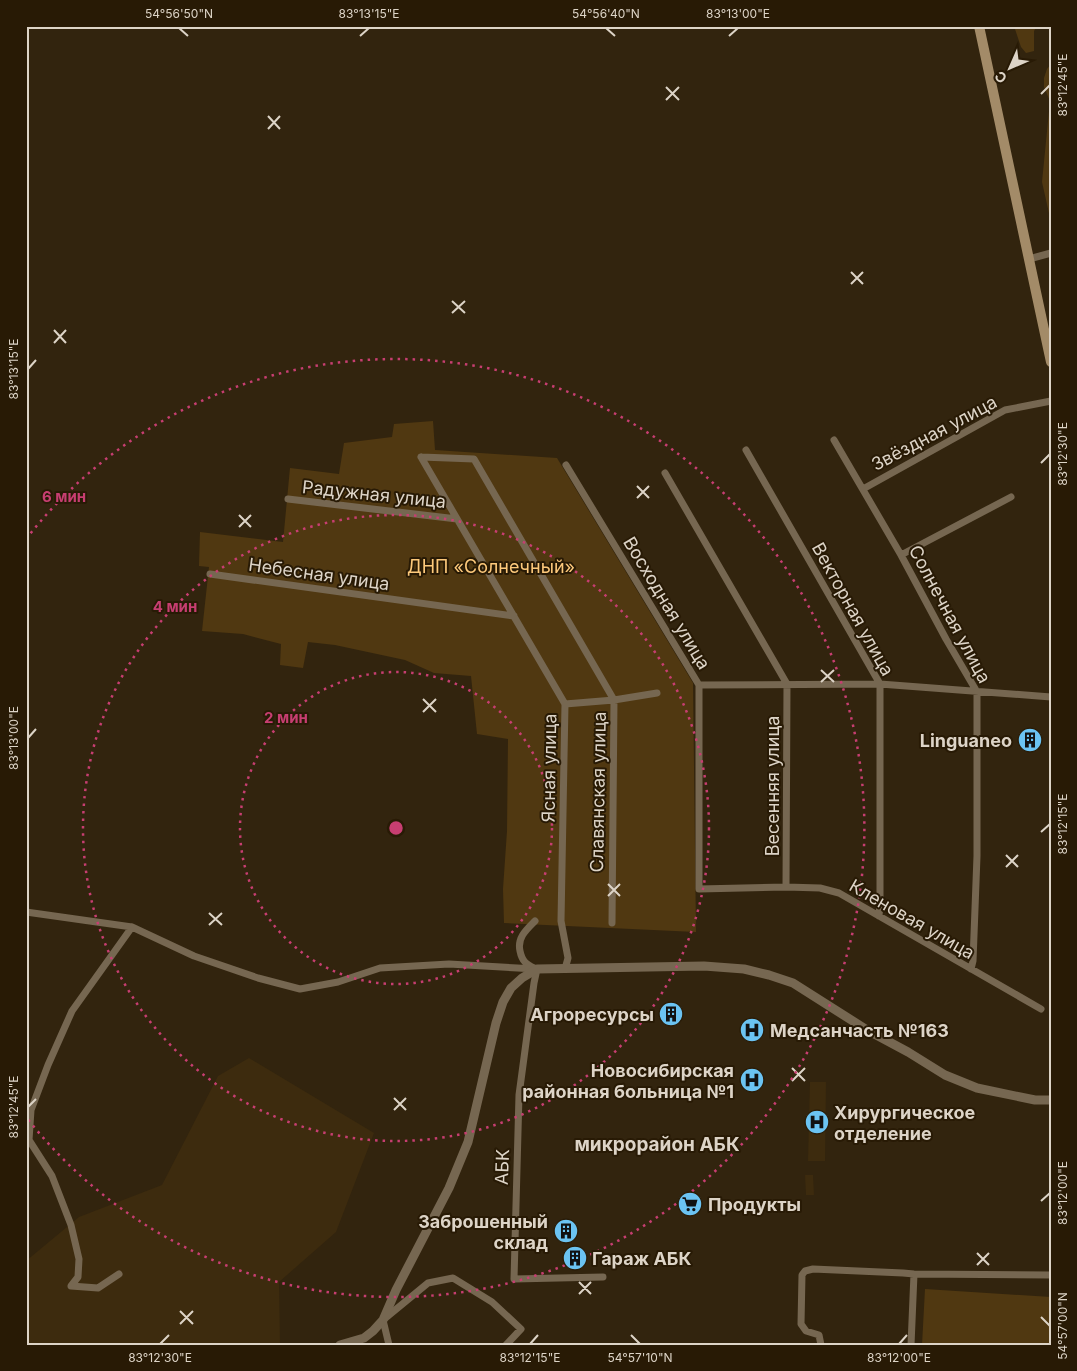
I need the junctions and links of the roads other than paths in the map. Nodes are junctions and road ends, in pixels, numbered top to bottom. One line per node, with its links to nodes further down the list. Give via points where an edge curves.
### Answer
1 (979, 26): 3 (main road)
2 (1051, 253): 3 (street)
3 (1029, 259): 4 (main road)
4 (1051, 362)
5 (1051, 401): 11 (street, Звёздная улица, via 1006,410)
6 (834, 440): 11 (street, Солнечная улица)
7 (746, 450): 19 (street, Векторная улица)
8 (421, 457): 14 (street, Ясная улица); 24 (street, Славянская улица, via 474,459)
9 (566, 465): 20 (street, Восходная улица)
10 (665, 473): 18 (street)
11 (863, 489): 15 (street, Солнечная улица)
12 (1011, 497): 15 (street)
13 (288, 500): 14 (street, Радужная улица)
14 (457, 519): 17 (street, Ясная улица)
15 (901, 555): 22 (street, Солнечная улица)
16 (210, 574): 17 (street, Небесная улица)
17 (514, 616): 25 (street, Ясная улица)
18 (787, 684): 19 (street); 20 (street); 26 (street, Весенняя улица)
19 (880, 684): 22 (street); 29 (street, Векторная улица)
20 (699, 685): 27 (street, Восходная улица)
21 (657, 692): 24 (street)
22 (977, 692): 23 (street); 35 (street, Солнечная улица, via 977,856)
23 (1051, 697)
24 (614, 700): 25 (street); 31 (street, Славянская улица)
25 (565, 704): 34 (street, Ясная улица, via 562,921 568,958)
26 (786, 888): 27 (street, Кленовая улица); 29 (street, Кленовая улица, via 820,888 839,893)
27 (699, 889)
28 (26, 912): 32 (street)
29 (878, 916): 35 (street, Кленовая улица)
30 (535, 921): 33 (street, via 518,944 521,958)
31 (612, 923)
32 (132, 927): 33 (street, via 194,956 300,989 338,982 380,968 449,964); 38 (street, via 72,1011 31,1110 29,1140 52,1176 71,1224 79,1259 78,1277 70,1286 98,1288)
33 (537, 969): 34 (street); 41 (street, АБК, via 519,1095 514,1279); 42 (street, via 511,988 503,1002 468,1142 449,1188)
34 (565, 969): 37 (street, via 704,966 744,969 769,975 794,983 945,1075 977,1088 1035,1100)
35 (971, 969): 36 (street, Кленовая улица)
36 (1041, 1009)
37 (1051, 1100)
38 (119, 1274)
39 (914, 1274): 40 (street); 46 (street, via 805,1271 802,1276 801,1324 806,1331 819,1335); 47 (street)
40 (1051, 1276)
41 (603, 1278)
42 (383, 1320): 43 (street, via 364,1338); 44 (street); 45 (street, via 428,1283 453,1278 492,1302 522,1329)
43 (340, 1345)
44 (390, 1345)
45 (506, 1345)
46 (821, 1345)
47 (911, 1345)

